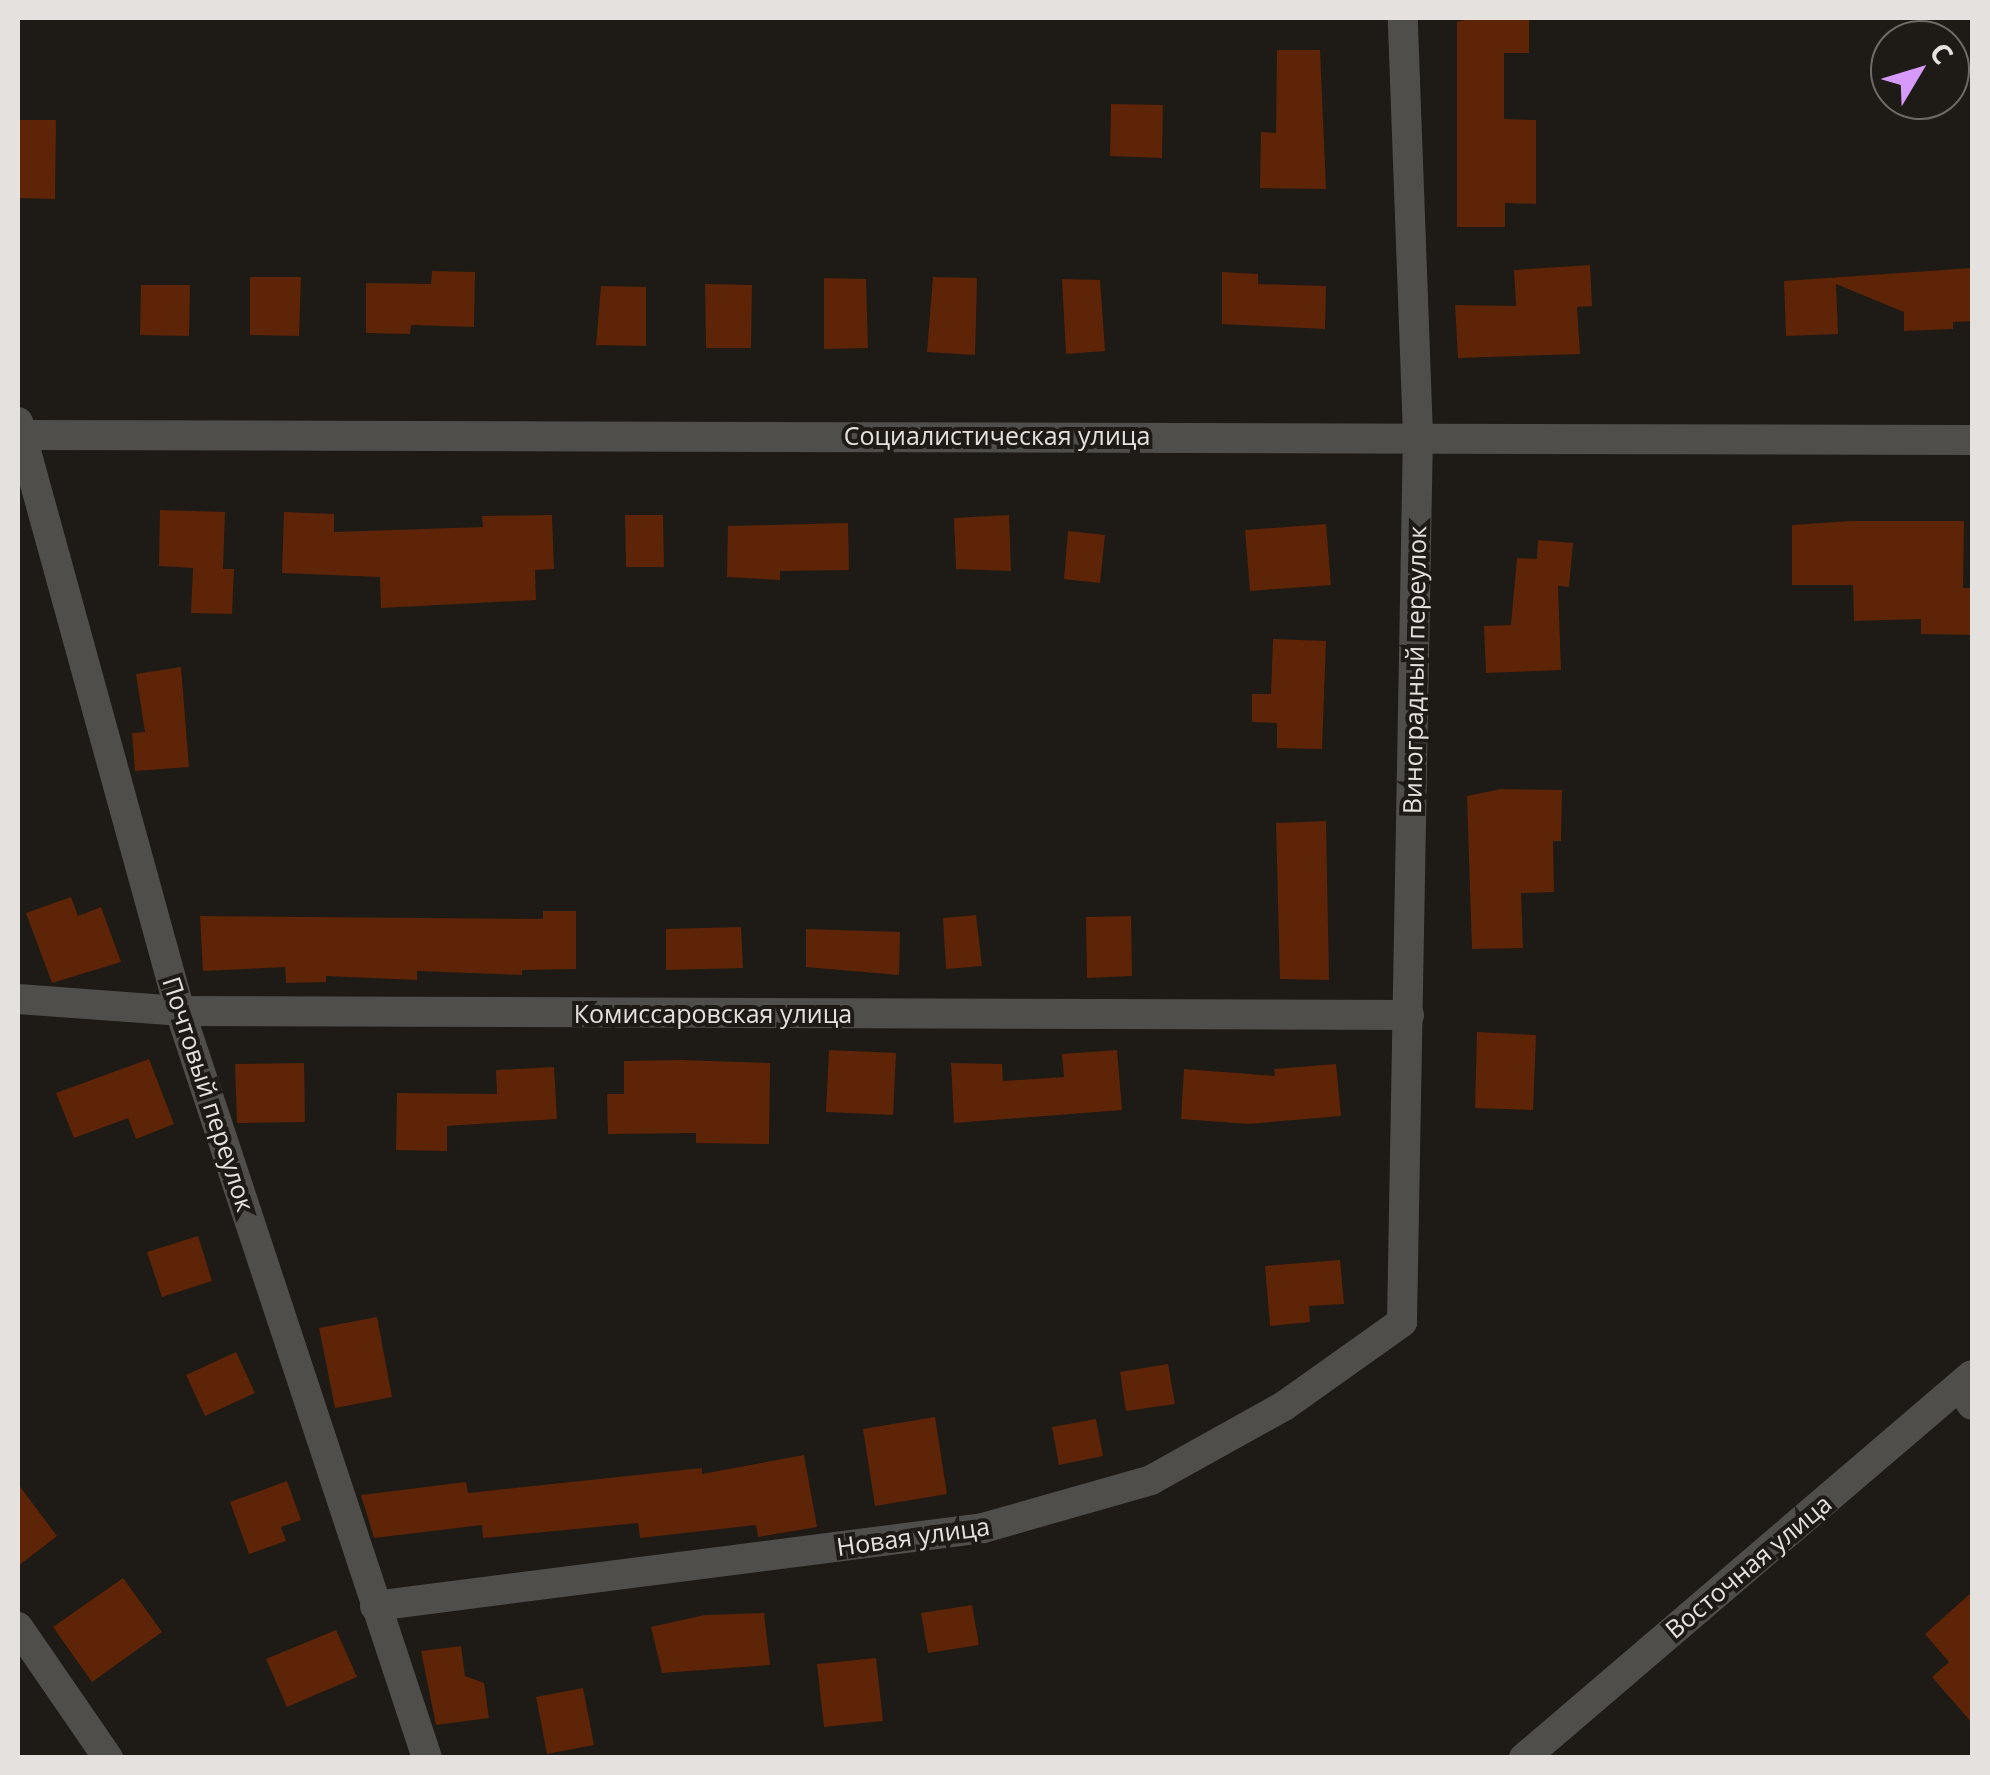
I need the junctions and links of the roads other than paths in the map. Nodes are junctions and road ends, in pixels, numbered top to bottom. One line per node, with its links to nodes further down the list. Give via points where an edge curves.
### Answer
1 (1403, 18): 3 (street, Виноградный переулок)
2 (19, 429): 3 (street, Социалистическая улица); 6 (street, Почтовый переулок)
3 (1418, 435): 4 (street, Социалистическая улица); 7 (street, Виноградный переулок)
4 (1972, 440)
5 (18, 999): 6 (street, Комиссаровская улица)
6 (180, 1011): 7 (street, Комиссаровская улица); 10 (street, Почтовый переулок)
7 (1410, 1015): 8 (street, Виноградный переулок)
8 (1402, 1322): 10 (street, Новая улица, via 1284,1406 1151,1480 984,1528)
9 (1968, 1389): 14 (street, Восточная улица)
10 (375, 1606): 13 (street, Почтовый переулок)
11 (18, 1627): 12 (street)
12 (108, 1758)
13 (427, 1758)
14 (1524, 1758)

